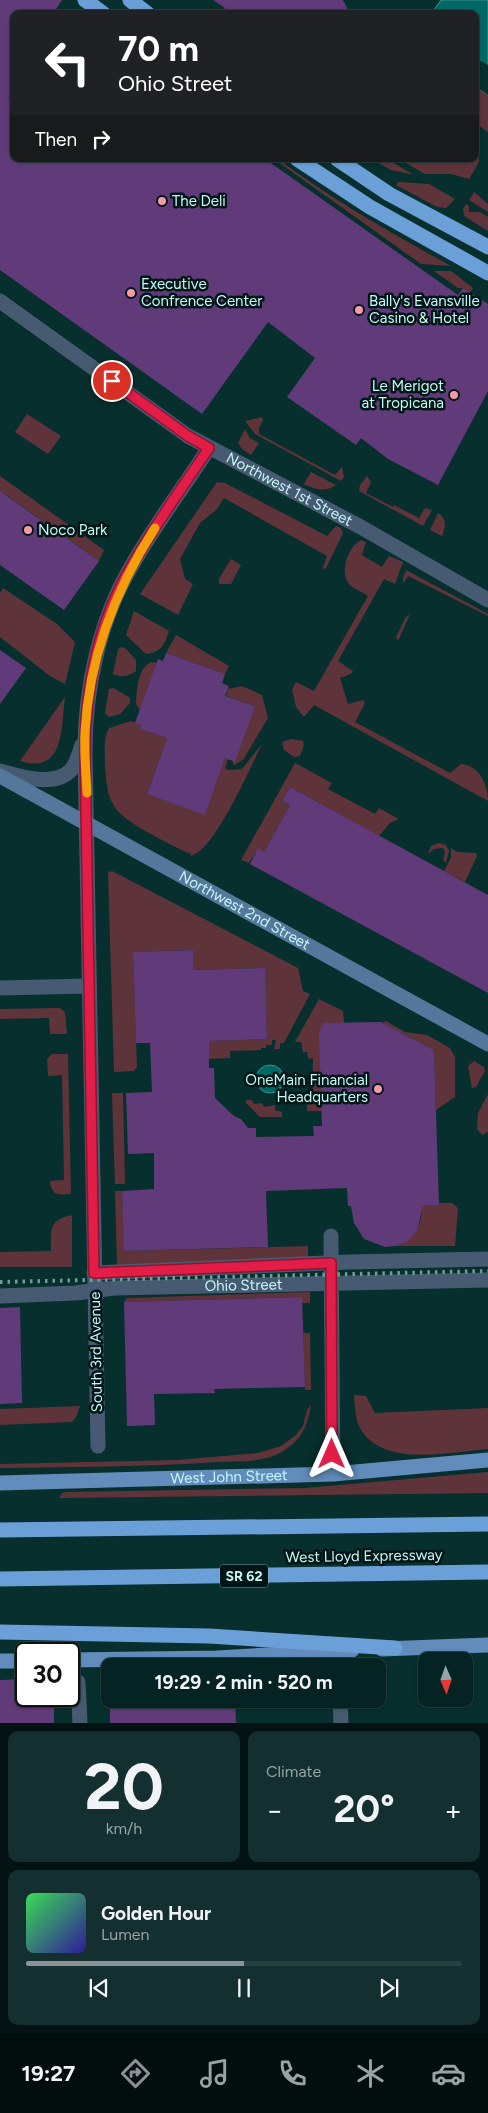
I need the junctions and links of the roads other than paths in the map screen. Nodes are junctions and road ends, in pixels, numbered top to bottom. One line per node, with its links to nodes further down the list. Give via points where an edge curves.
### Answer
1 (85, 0): 3 (highway)
2 (130, 0): 4 (highway)
3 (99, 10)
4 (143, 10)
5 (302, 162): 8 (highway, via 370,207)
6 (341, 162): 7 (highway, via 389,194)
7 (488, 247)
8 (488, 273)
9 (0, 301): 10 (street, Northwest 1st Street)
10 (209, 448): 11 (street, Northwest 1st Street, via 359,526); 12 (street, South 3rd Avenue, via 140,552 117,594 96,657)
11 (488, 600)
12 (85, 734): 13 (street, via 76,762 66,773 34,780); 15 (street, South 3rd Avenue)
13 (0, 771)
14 (0, 776): 15 (main road, Northwest 2nd Street)
15 (87, 824): 16 (street, South 3rd Avenue); 18 (main road, Northwest 2nd Street)
16 (89, 986): 17 (street); 22 (street, South 3rd Avenue)
17 (0, 988)
18 (488, 1044)
19 (331, 1236): 21 (street)
20 (488, 1259): 21 (street, Ohio Street)
21 (331, 1263): 22 (street, Ohio Street); 24 (street)
22 (94, 1273): 25 (street, South 3rd Avenue)
23 (488, 1280): 24 (street, Ohio Street)
24 (331, 1284): 25 (street, Ohio Street); 29 (street)
25 (94, 1290): 26 (street, Ohio Street, via 76,1294); 27 (street, South 3rd Avenue)
26 (0, 1296)
27 (98, 1446)
28 (488, 1460): 29 (main road, West John Street)
29 (333, 1474): 30 (main road, West John Street)
30 (0, 1483)
31 (488, 1524): 32 (highway, West Lloyd Expressway)
32 (0, 1530)
33 (488, 1572): 34 (highway, West Lloyd Expressway / SR 62)
34 (0, 1579)
35 (0, 1632): 37 (highway, via 208,1636)
36 (488, 1645): 37 (main road)
37 (395, 1648): 38 (main road, via 217,1658)
38 (80, 1660)
39 (0, 1661): 40 (main road)
40 (15, 1661)
41 (79, 1707): 43 (street)
42 (340, 1708): 44 (street)
43 (80, 1723)
44 (341, 1723)

